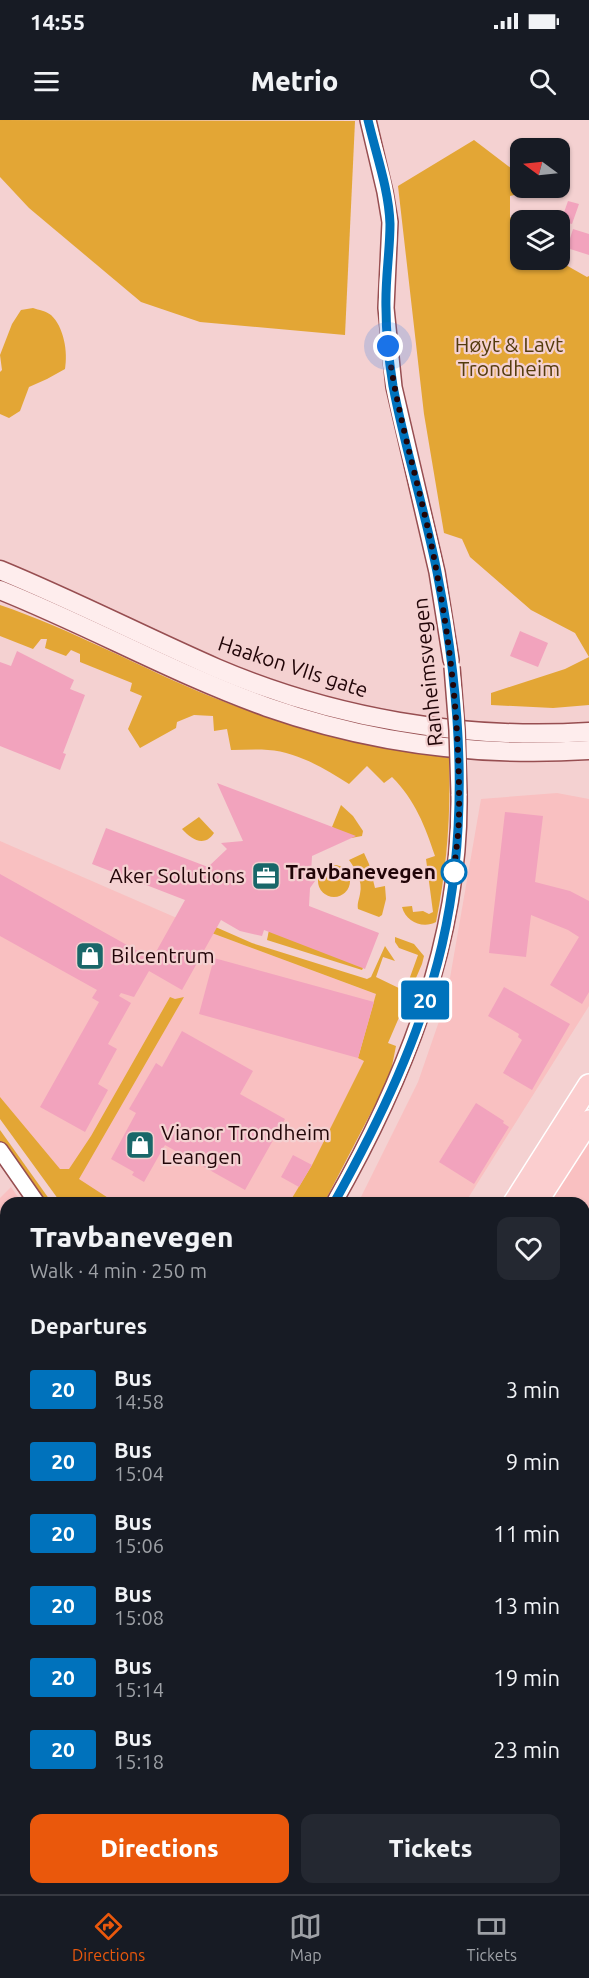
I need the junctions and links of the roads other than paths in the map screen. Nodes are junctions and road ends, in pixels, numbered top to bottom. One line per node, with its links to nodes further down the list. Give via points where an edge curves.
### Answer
1 (368, 120): 10 (street, Ranheimsvegen, bridge, via 390,222 386,308 393,387 437,572 452,663 459,794 457,849 436,966 386,1105)
2 (0, 570): 4 (main road, Haakon VIIs gate, via 218,668 326,706 439,729 496,734)
3 (0, 590): 5 (main road, Haakon VIIs gate, via 209,684 324,724 439,747 495,752)
4 (589, 732)
5 (589, 750)
6 (589, 1085): 11 (highway)
7 (589, 1121): 12 (highway)
8 (0, 1150): 9 (street)
9 (34, 1197)
10 (337, 1197)
11 (518, 1197)
12 (540, 1197)

